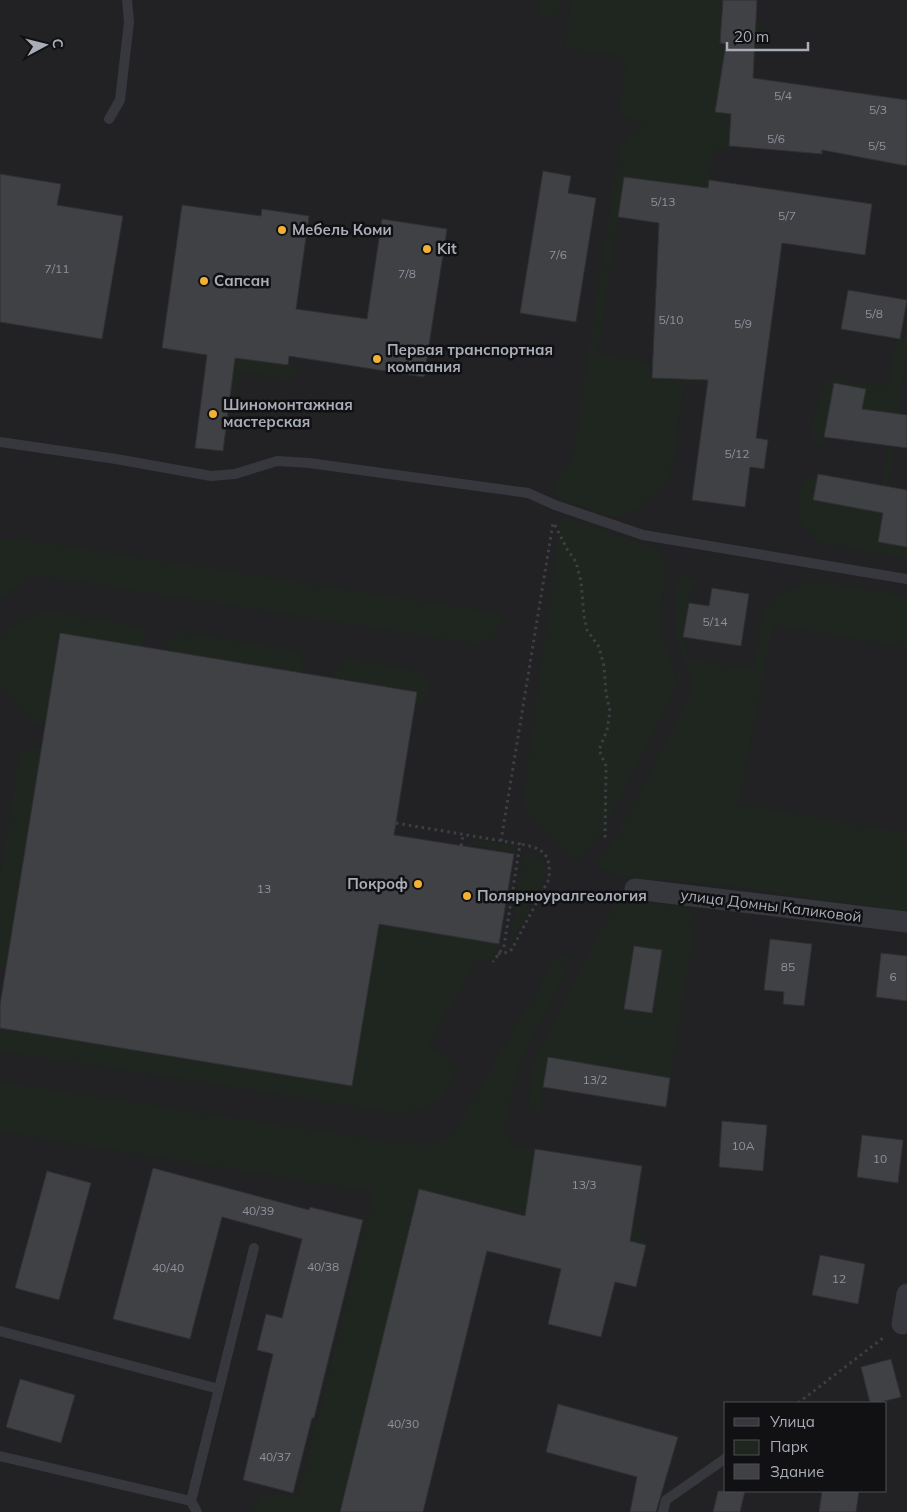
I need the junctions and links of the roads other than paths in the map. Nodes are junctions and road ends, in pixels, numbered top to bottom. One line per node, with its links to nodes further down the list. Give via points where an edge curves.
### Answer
1 (127, 0): 2 (lane, via 129,22 120,100)
2 (109, 118)
3 (0, 442): 4 (lane, via 211,476 235,474 277,461 528,493 643,535)
4 (907, 579)
5 (635, 889): 6 (street, улица Домны Каликовой)
6 (907, 922)
7 (254, 1248): 11 (lane)
8 (907, 1294): 9 (street)
9 (902, 1324)
10 (0, 1331): 11 (lane)
11 (219, 1389): 14 (lane)
12 (0, 1456): 14 (lane)
13 (724, 1459): 16 (lane, via 666,1500)
14 (191, 1501): 15 (lane)
15 (197, 1512)
16 (663, 1512)

